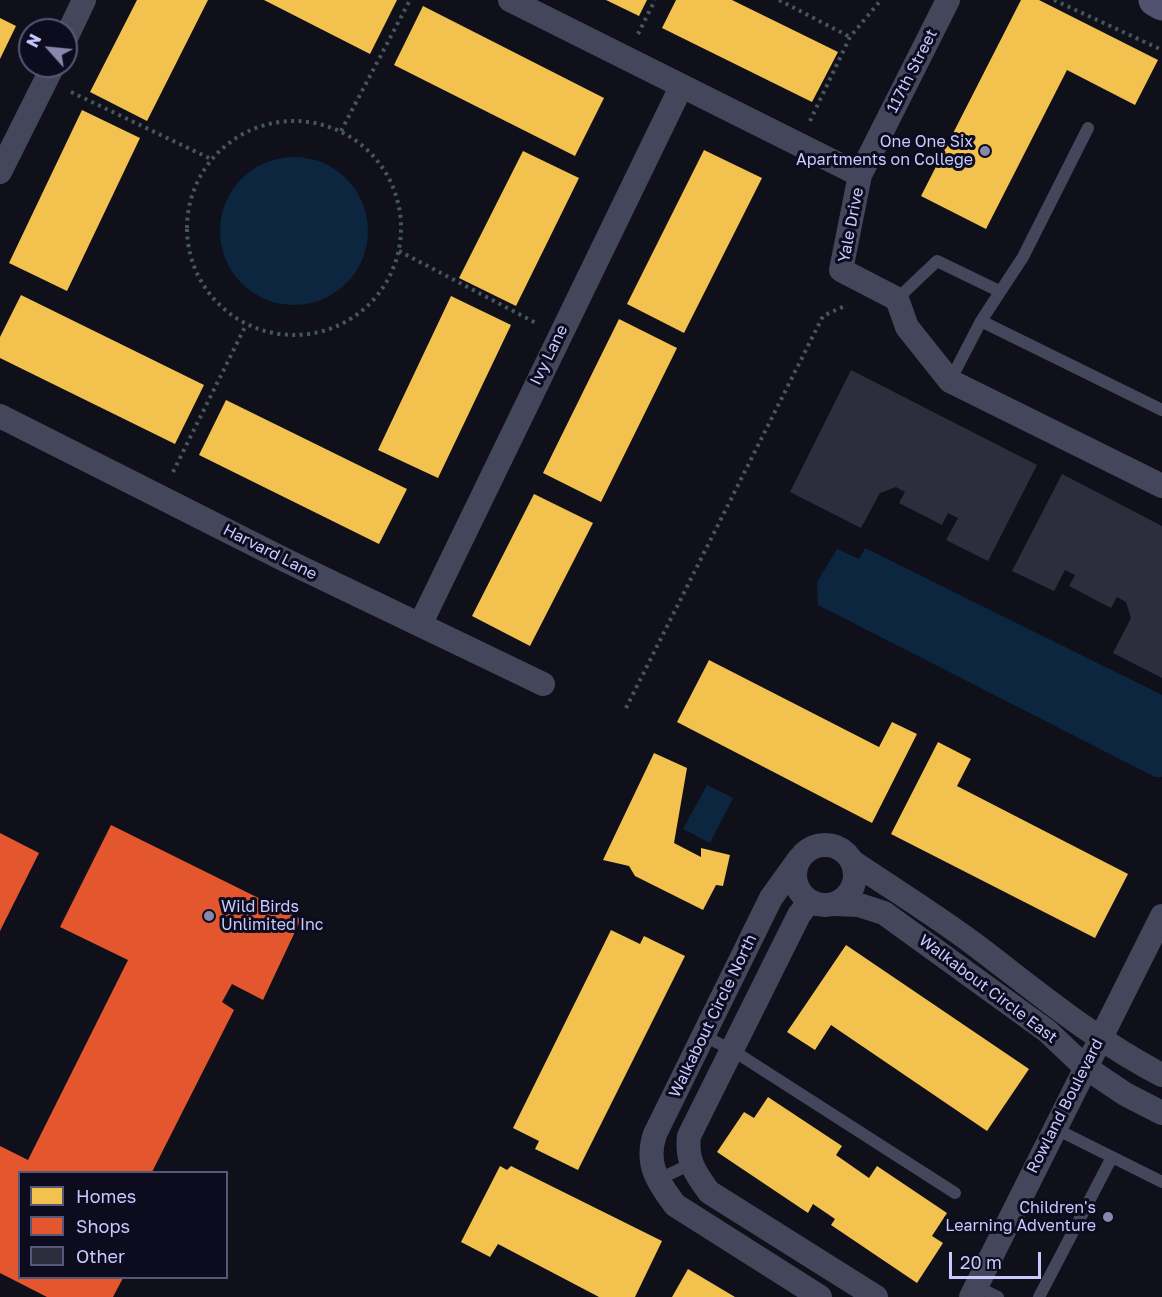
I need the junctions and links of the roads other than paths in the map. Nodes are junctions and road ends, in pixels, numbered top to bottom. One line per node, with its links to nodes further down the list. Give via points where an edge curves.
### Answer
1 (84, 0): 6 (street)
2 (510, 0): 8 (street, Yale Drive)
3 (948, 0): 11 (street, 117th Street)
4 (1155, 0): 5 (main road)
5 (1162, 4)
6 (75, 18)
7 (46, 78): 10 (street)
8 (681, 87): 11 (street, Yale Drive); 19 (street, Ivy Lane)
9 (1088, 128): 12 (lane, via 1023,257)
10 (0, 172)
11 (860, 175): 13 (street, Yale Drive, via 841,270)
12 (999, 291): 13 (lane, via 938,261); 14 (lane)
13 (897, 299): 15 (street, via 907,327)
14 (981, 321): 15 (lane); 16 (lane)
15 (950, 381): 18 (street)
16 (1162, 410)
17 (0, 416): 19 (street, Harvard Lane)
18 (1162, 486)
19 (420, 625): 20 (street, Harvard Lane)
20 (543, 684)
21 (799, 859): 22 (street, via 822,844 840,848); 23 (street, via 797,887); 26 (street, Walkabout Circle North, via 771,898)
22 (853, 862): 24 (street, via 855,882 844,899); 27 (street, Walkabout Circle East, via 943,922)
23 (809, 902): 24 (street); 28 (street, Walkabout Circle North)
24 (835, 904): 29 (street, Walkabout Circle East, via 859,905 893,919 1047,1031)
25 (1162, 916): 27 (street, Rowland Boulevard)
26 (704, 1036): 28 (lane); 35 (street, Walkabout Circle North, via 649,1151)
27 (1101, 1038): 29 (street, Rowland Boulevard); 30 (street, Walkabout Circle East)
28 (732, 1050): 34 (street, Walkabout Circle North, via 689,1136 687,1154); 37 (lane)
29 (1085, 1067): 31 (street, Walkabout Circle East); 32 (street, Rowland Boulevard)
30 (1162, 1075)
31 (1162, 1113)
32 (1054, 1128): 33 (lane); 38 (street, Rowland Boulevard)
33 (1112, 1157): 36 (lane); 42 (lane)
34 (691, 1164): 35 (lane); 40 (street, via 709,1192)
35 (659, 1179): 39 (street, Walkabout Circle North, via 675,1205)
36 (1162, 1182)
37 (955, 1193)
38 (973, 1291): 41 (lane)
39 (820, 1297)
40 (876, 1297)
41 (998, 1297)
42 (1039, 1297)

